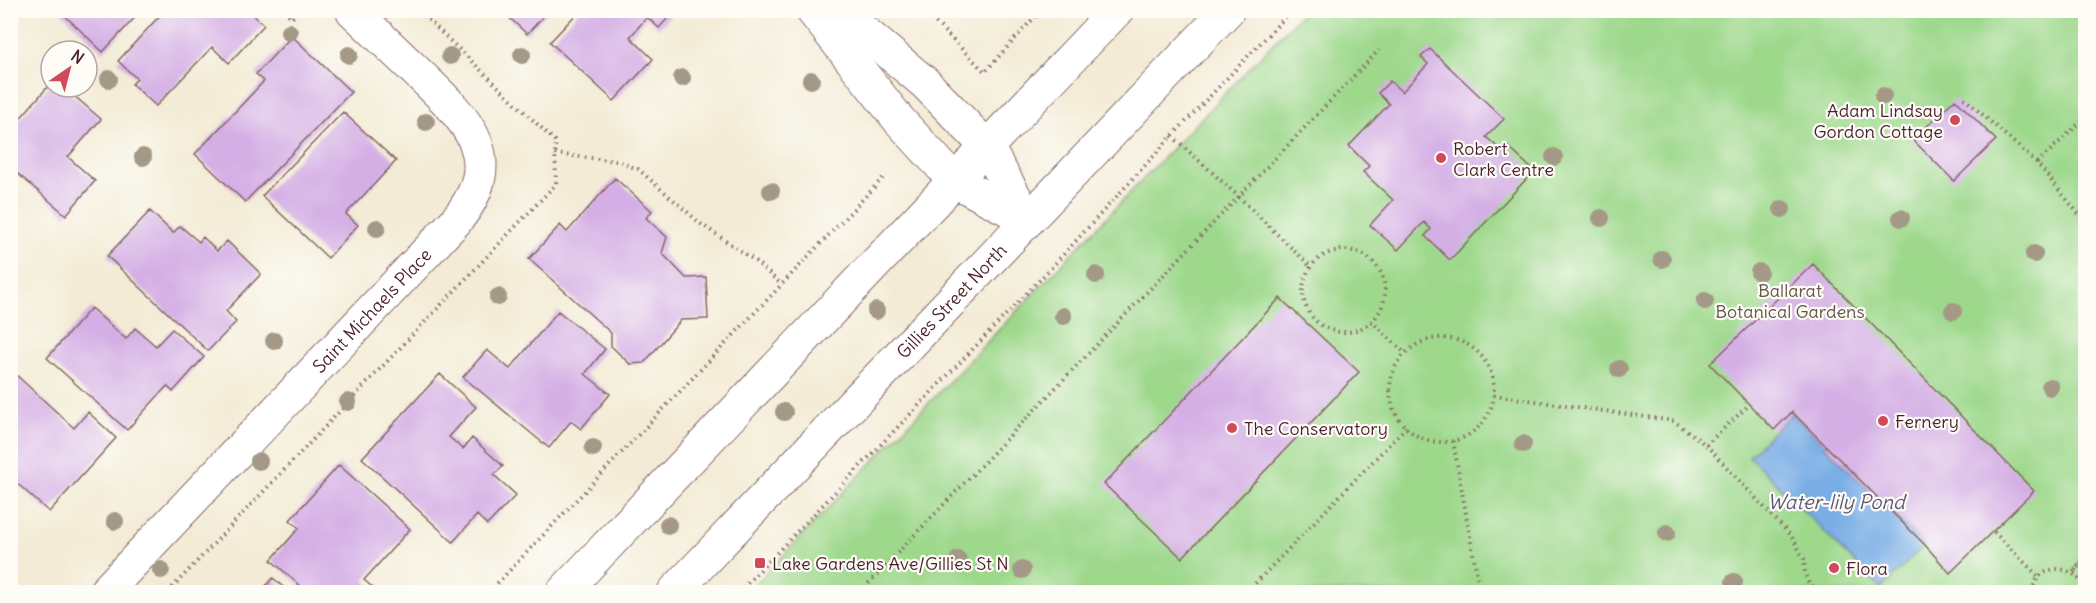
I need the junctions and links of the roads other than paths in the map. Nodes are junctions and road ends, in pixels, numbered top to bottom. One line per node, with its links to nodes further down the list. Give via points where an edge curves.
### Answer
1 (352, 10): 9 (main road, Saint Michaels Place, via 455,109 473,133 479,164 471,201)
2 (812, 10): 7 (main road, via 899,120)
3 (838, 10): 6 (main road, via 925,83)
4 (1117, 10): 6 (main road)
5 (1228, 10): 8 (main road, Gillies Street North)
6 (987, 147): 7 (main road); 8 (main road)
7 (955, 181): 8 (main road); 10 (main road)
8 (1028, 220): 11 (main road, Gillies Street North)
9 (105, 592)
10 (563, 592)
11 (674, 592)

